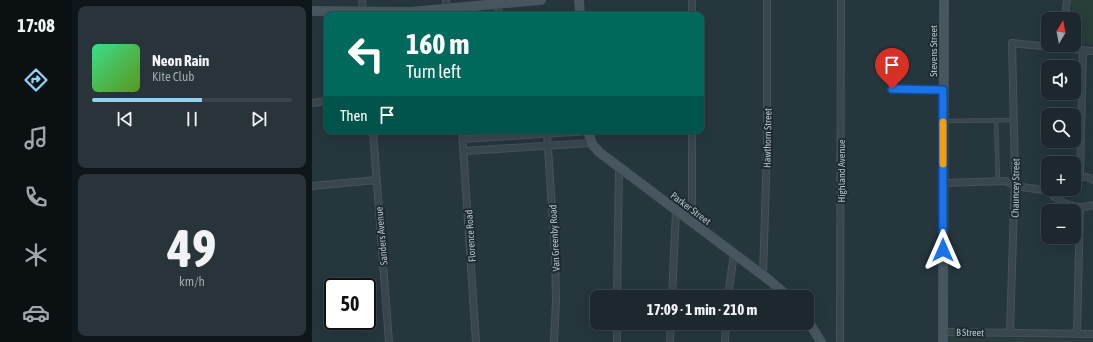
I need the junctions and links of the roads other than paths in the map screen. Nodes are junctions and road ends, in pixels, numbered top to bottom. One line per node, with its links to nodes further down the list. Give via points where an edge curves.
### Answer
1 (362, 0): 14 (street)
2 (541, 0): 9 (street)
3 (578, 0): 17 (street)
4 (692, 0): 18 (street)
5 (767, 0): 59 (street, Hawthorn Street, via 767,148)
6 (842, 0): 79 (street, Highland Avenue)
7 (944, 0): 24 (street, Stevens Street)
8 (1067, 0): 19 (street)
9 (515, 1): 11 (street)
10 (446, 4): 11 (street); 15 (street)
11 (497, 4): 16 (street)
12 (312, 11): 13 (street)
13 (329, 12)
14 (364, 12)
15 (410, 12)
16 (498, 12)
17 (580, 12)
18 (692, 12)
19 (1066, 12)
20 (1041, 45): 28 (street, Chauncey Street, via 1012,43)
21 (1083, 50): 22 (street); 41 (street)
22 (1093, 51)
23 (892, 89): 24 (lane)
24 (943, 90): 29 (street, Stevens Street)
25 (324, 101): 26 (street)
26 (312, 102)
27 (996, 120): 28 (lane); 29 (lane); 46 (lane)
28 (1014, 120): 49 (street, Chauncey Street)
29 (943, 121): 47 (street, Stevens Street)
30 (373, 134): 44 (street, Sanders Avenue)
31 (462, 134): 36 (street, Florence Road)
32 (511, 134): 33 (street); 36 (street); 39 (street)
33 (547, 134): 38 (street, Van Greenby Road)
34 (589, 134): 37 (street, Parker Street)
35 (692, 134): 56 (street)
36 (463, 139): 40 (street, Florence Road)
37 (592, 143): 38 (street); 42 (street, Parker Street, via 599,152)
38 (548, 146): 39 (street); 74 (street, Van Greenby Road, via 556,276)
39 (512, 148): 40 (street)
40 (464, 151): 73 (street, Florence Road)
41 (1078, 156)
42 (619, 167): 55 (street, Parker Street); 60 (street)
43 (1081, 177): 45 (street)
44 (377, 180): 48 (street); 72 (street, Sanders Avenue)
45 (1093, 180)
46 (998, 181): 47 (street); 49 (street, via 1006,181)
47 (943, 183): 68 (street, Stevens Street)
48 (312, 186)
49 (1015, 186): 50 (street); 69 (street, Chauncey Street)
50 (1041, 189)
51 (1054, 196): 52 (street)
52 (1065, 204)
53 (1093, 205): 54 (street)
54 (1081, 207)
55 (676, 210): 56 (street, Parker Street); 61 (street)
56 (692, 222): 58 (street, Parker Street)
57 (1079, 244): 70 (street)
58 (734, 253): 59 (street, Parker Street); 62 (street)
59 (763, 276): 63 (street, Parker Street)
60 (617, 290)
61 (672, 290)
62 (729, 290)
63 (780, 290)
64 (617, 330): 75 (street)
65 (671, 330): 76 (street)
66 (726, 330): 77 (street)
67 (814, 330): 78 (street)
68 (943, 332): 69 (street, B Street); 80 (street, Stevens Street)
69 (1010, 333): 70 (street, B Street)
70 (1077, 334): 71 (street, B Street)
71 (1093, 334)
72 (389, 342)
73 (476, 342)
74 (554, 342)
75 (617, 342)
76 (670, 342)
77 (725, 342)
78 (821, 342)
79 (840, 342)
80 (943, 342)

